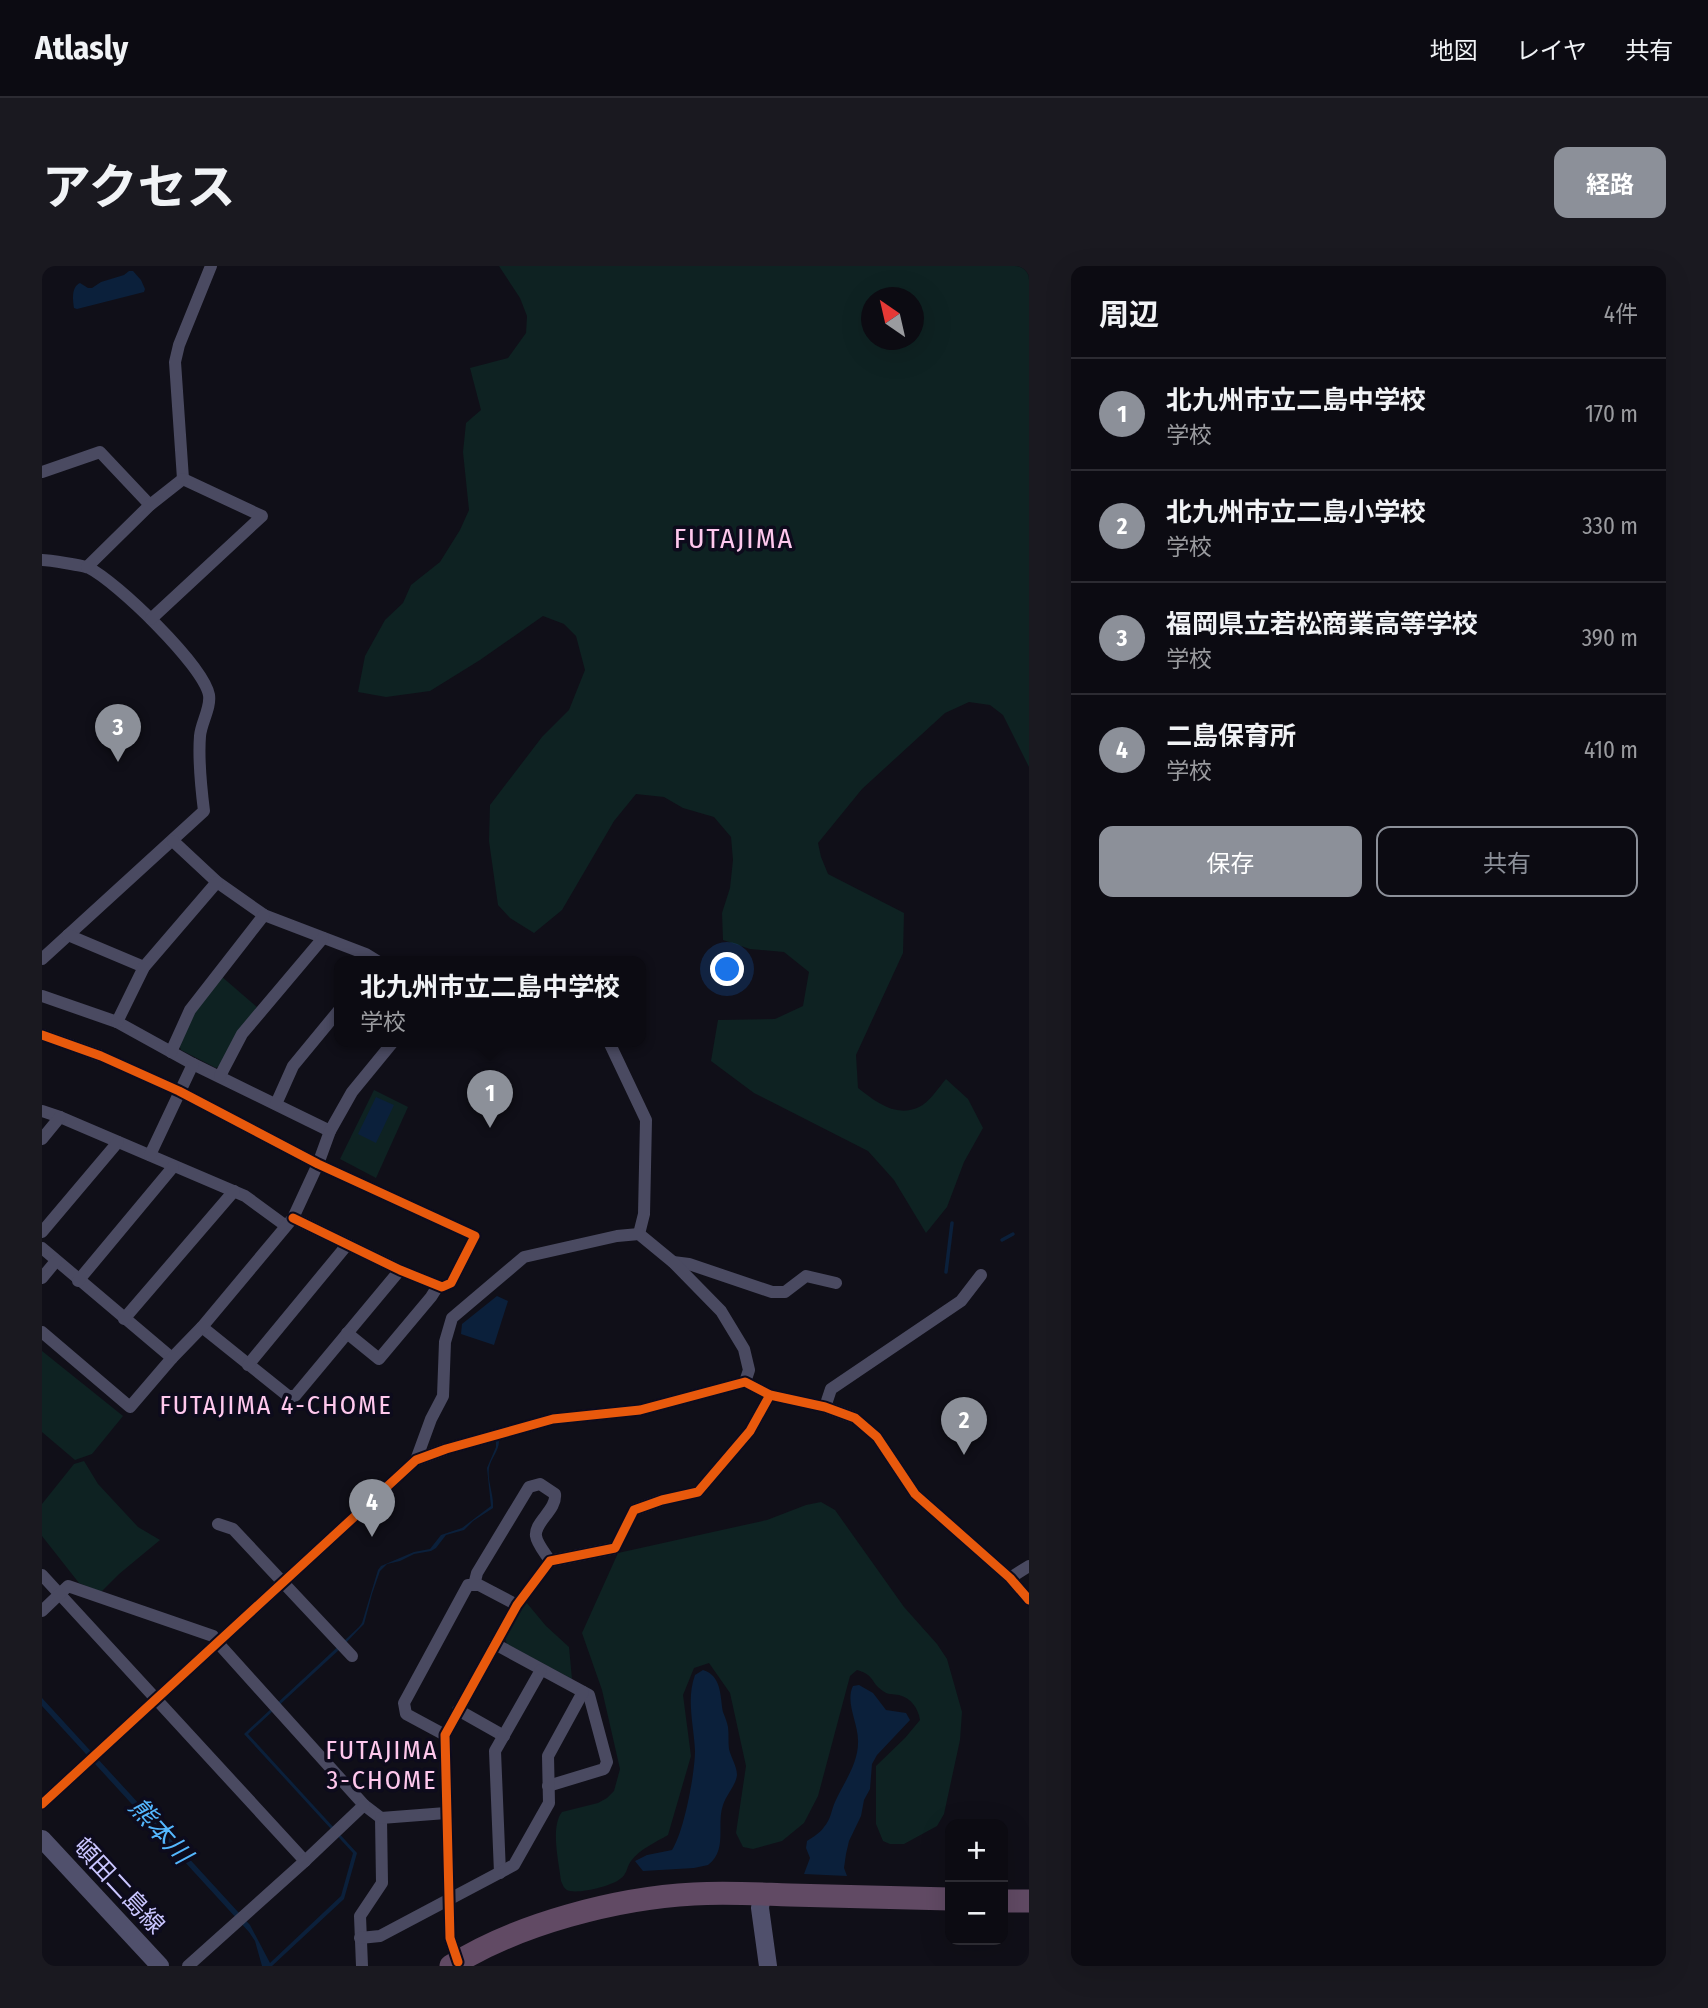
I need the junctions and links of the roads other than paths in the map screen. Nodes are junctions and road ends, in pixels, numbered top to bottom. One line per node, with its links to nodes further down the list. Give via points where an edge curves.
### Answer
1 (211, 266): 3 (street, via 175,362)
2 (42, 472): 4 (street, via 100,452)
3 (183, 479): 4 (street); 7 (street, via 262,516)
4 (150, 505): 6 (street)
5 (42, 560): 6 (street)
6 (88, 567): 7 (street)
7 (151, 619): 8 (street, via 204,681 209,698 200,734 204,811)
8 (173, 841): 9 (street); 11 (street)
9 (217, 881): 10 (street); 15 (street)
10 (264, 915): 12 (street); 22 (street, via 190,1010)
11 (68, 935): 14 (street); 15 (street)
12 (323, 938): 13 (street); 24 (street, via 242,1034)
13 (369, 956)
14 (42, 959)
15 (144, 967): 18 (street)
16 (42, 996): 18 (street)
17 (334, 1016): 26 (street, via 293,1066)
18 (117, 1022): 22 (street)
19 (42, 1035): 25 (street)
20 (389, 1047): 29 (street, via 352,1092)
21 (611, 1047): 38 (street, via 646,1120 644,1214)
22 (171, 1052): 23 (street)
23 (193, 1064): 24 (street); 25 (street)
24 (220, 1076): 26 (street)
25 (179, 1091): 32 (street); 33 (street)
26 (276, 1104): 29 (street)
27 (42, 1111): 28 (street)
28 (60, 1117): 30 (street); 31 (street)
29 (330, 1131): 33 (street)
30 (42, 1139)
31 (118, 1142): 32 (street); 37 (street)
32 (150, 1155): 34 (street)
33 (318, 1164): 36 (street); 48 (street, via 475,1236 451,1283)
34 (173, 1167): 35 (street); 46 (street)
35 (234, 1191): 36 (street); 49 (street)
36 (289, 1222): 39 (street); 50 (street)
37 (42, 1232)
38 (639, 1234): 42 (street); 58 (street, via 524,1257 452,1318 445,1342 443,1396)
39 (348, 1245): 43 (street); 54 (street)
40 (42, 1248): 41 (street)
41 (56, 1261): 45 (street); 46 (street)
42 (673, 1262): 47 (street, via 772,1292 785,1292 806,1276); 55 (street, via 721,1311 744,1349 749,1370)
43 (400, 1270): 48 (street); 52 (street)
44 (981, 1275): 57 (street, via 961,1301 831,1389)
45 (42, 1278)
46 (79, 1281): 49 (street)
47 (836, 1283)
48 (438, 1286): 52 (street, via 379,1359)
49 (124, 1319): 53 (street)
50 (202, 1327): 53 (street); 54 (street)
51 (42, 1332): 53 (street, via 130,1407)
52 (347, 1333): 54 (street, via 295,1396 288,1396)
53 (172, 1358)
54 (248, 1365)
55 (745, 1382): 56 (street); 58 (street, via 640,1410 553,1419)
56 (771, 1395): 57 (street); 60 (street, via 751,1431 698,1492 634,1510 615,1548)
57 (825, 1407): 63 (street, via 855,1418 877,1437 915,1494)
58 (416, 1460): 64 (street)
59 (218, 1524): 64 (street, via 233,1529)
60 (550, 1562): 65 (street, via 536,1531 555,1494 540,1484 529,1487); 68 (street)
61 (1029, 1566): 63 (street)
62 (42, 1575): 66 (street)
63 (1010, 1578): 67 (street)
64 (284, 1583): 70 (street); 72 (street)
65 (474, 1585): 68 (street); 77 (street, via 468,1585 404,1703 406,1714)
66 (60, 1594): 69 (street); 70 (street, via 68,1586 214,1636); 75 (street)
67 (1029, 1600)
68 (517, 1605): 71 (street)
69 (42, 1611)
70 (218, 1643): 75 (street); 81 (street)
71 (495, 1644): 73 (street); 76 (street)
72 (352, 1656)
73 (541, 1670): 74 (street); 78 (street)
74 (583, 1692): 79 (street, via 548,1756); 79 (street, via 589,1695 607,1762 604,1769)
75 (155, 1699): 80 (street); 85 (street)
76 (458, 1710): 77 (street); 78 (street)
77 (445, 1735): 82 (street)
78 (504, 1736): 86 (street, via 495,1751)
79 (548, 1786): 86 (street, via 549,1803 543,1814 514,1866)
80 (42, 1804)
81 (364, 1805): 83 (street); 85 (street)
82 (446, 1813): 83 (street); 87 (street)
83 (381, 1818): 95 (street, via 382,1883 360,1916)
84 (42, 1839): 97 (main road, 頓田二島線)
85 (305, 1861): 98 (street)
86 (500, 1873): 87 (street)
87 (450, 1899): 95 (street, via 380,1936); 96 (street, via 450,1938)
88 (945, 1899): 89 (highway)
89 (761, 1901): 92 (highway); 96 (highway, via 582,1923); 100 (main road)
90 (1008, 1901): 91 (highway)
91 (1029, 1902)
92 (945, 1913)
93 (1008, 1915): 94 (highway)
94 (1029, 1916)
95 (360, 1938): 99 (street)
96 (462, 1964)
97 (160, 1966)
98 (188, 1966)
99 (362, 1966)
100 (768, 1966)

